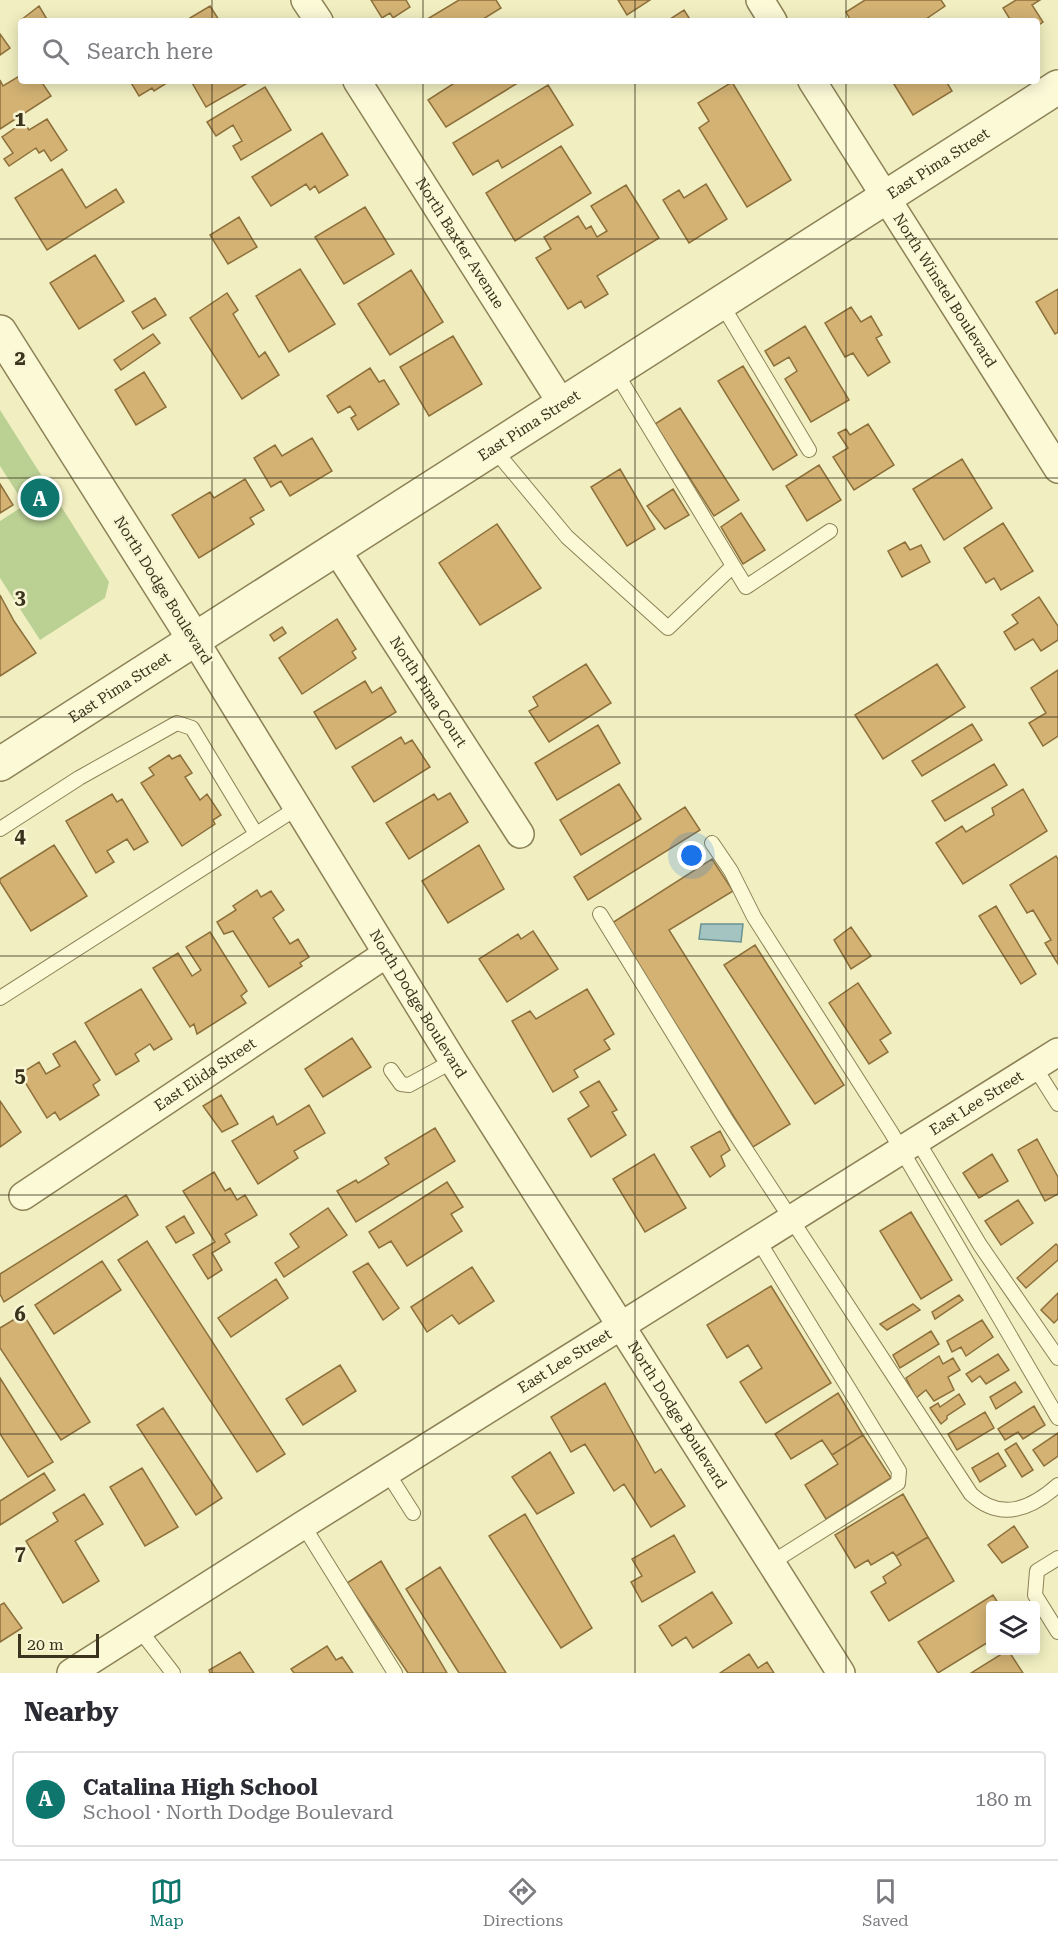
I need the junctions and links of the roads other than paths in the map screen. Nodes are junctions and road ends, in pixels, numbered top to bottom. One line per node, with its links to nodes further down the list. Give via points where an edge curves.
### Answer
1 (305, 0): 3 (street)
2 (760, 0): 4 (street)
3 (317, 18)
4 (771, 18)
5 (359, 84): 12 (street, North Baxter Avenue)
6 (814, 84): 8 (street, North Winstel Boulevard)
7 (1058, 87): 8 (street, East Pima Street)
8 (886, 197): 9 (street, East Pima Street); 15 (street, North Winstel Boulevard)
9 (721, 303): 11 (street, East Pima Street); 14 (lane)
10 (0, 332): 19 (street, North Dodge Boulevard)
11 (615, 371): 12 (street, East Pima Street); 18 (lane)
12 (562, 405): 13 (street, East Pima Street)
13 (492, 448): 17 (street, East Pima Street); 18 (lane, via 567,537 668,628)
14 (809, 450)
15 (1058, 469)
16 (830, 531): 18 (lane, via 746,587)
17 (336, 549): 19 (street, East Pima Street); 24 (street, North Pima Court)
18 (733, 566)
19 (194, 639): 20 (street, East Pima Street); 21 (street, North Dodge Boulevard)
20 (0, 764)
21 (297, 808): 23 (lane); 27 (street, North Dodge Boulevard)
22 (0, 829): 23 (lane, via 79,778 177,723 192,728)
23 (256, 834): 28 (lane)
24 (520, 834)
25 (712, 843): 34 (lane, via 754,917 857,1077)
26 (600, 914): 36 (lane)
27 (386, 954): 30 (street, North Dodge Boulevard); 35 (street, East Elida Street)
28 (0, 998)
29 (1058, 1052): 31 (street, East Lee Street)
30 (453, 1061): 32 (lane, via 410,1085 401,1084); 38 (street, North Dodge Boulevard)
31 (1034, 1066): 33 (lane); 34 (street, East Lee Street)
32 (392, 1070)
33 (1058, 1104)
34 (909, 1145): 36 (street, East Lee Street); 39 (lane); 40 (lane)
35 (23, 1196)
36 (791, 1218): 37 (street, East Lee Street); 42 (lane, via 971,1494 992,1507 1012,1509 1029,1506)
37 (758, 1240): 38 (street, East Lee Street); 46 (lane, via 899,1471 898,1483)
38 (620, 1325): 41 (street, East Lee Street); 46 (street, North Dodge Boulevard)
39 (1058, 1358)
40 (1058, 1418)
41 (387, 1472): 43 (lane); 44 (street, East Lee Street)
42 (1058, 1485)
43 (413, 1513)
44 (303, 1525): 47 (street, East Lee Street); 51 (lane)
45 (1058, 1558): 48 (lane, via 1037,1571 1035,1595)
46 (771, 1563): 52 (street, North Dodge Boulevard)
47 (139, 1629): 49 (street, East Lee Street); 50 (lane)
48 (1058, 1632)
49 (77, 1671)
50 (173, 1673)
51 (395, 1673)
52 (841, 1673)

